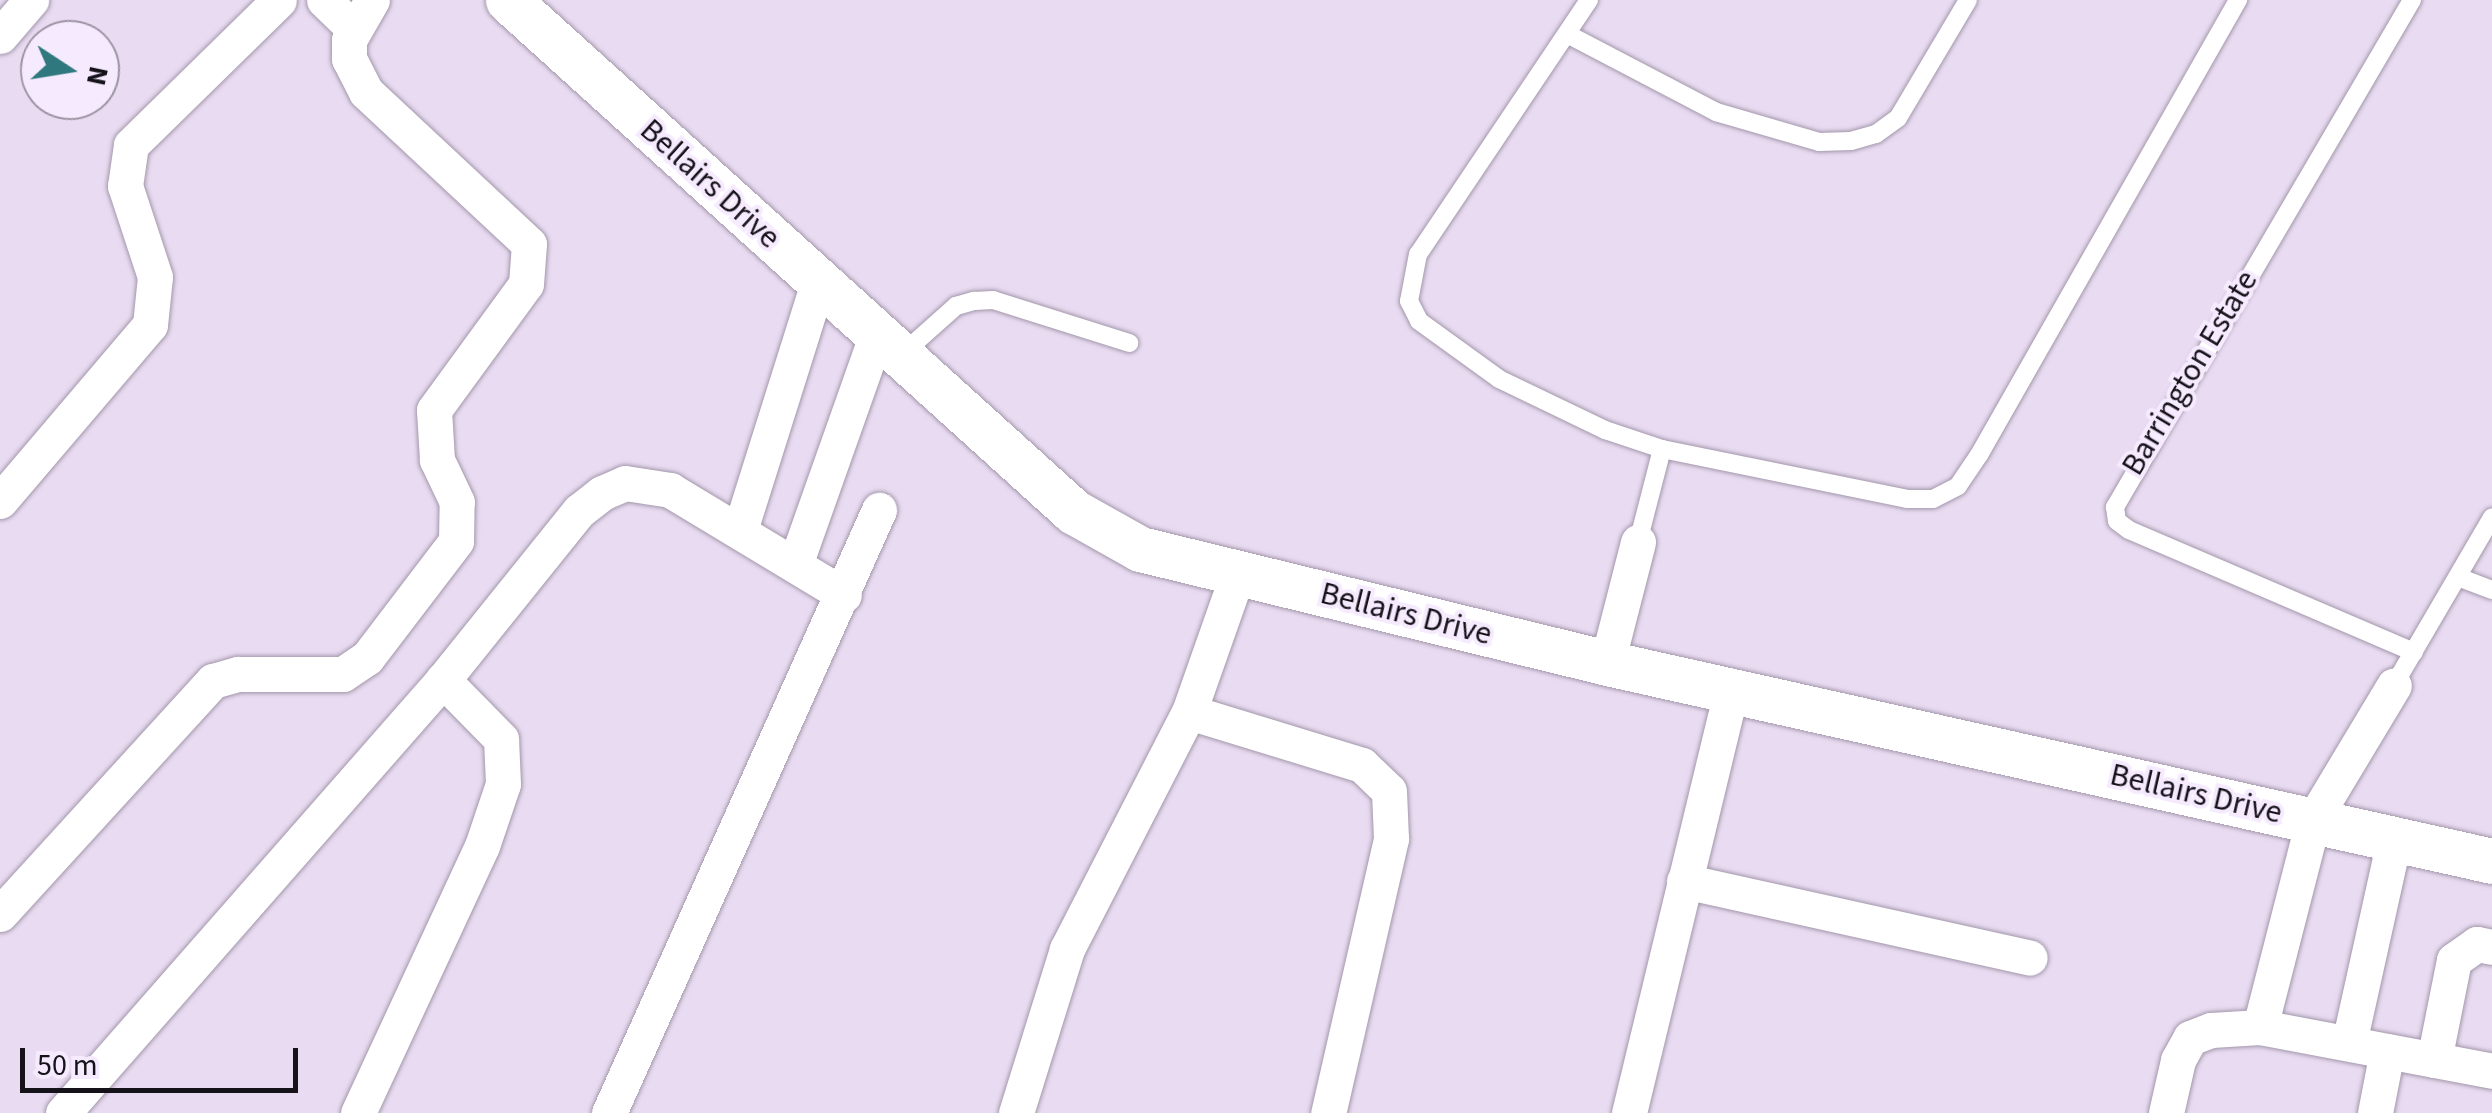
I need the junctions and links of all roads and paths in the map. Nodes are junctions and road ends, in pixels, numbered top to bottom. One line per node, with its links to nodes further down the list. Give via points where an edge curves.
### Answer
1 (31, 0): 11 (street)
2 (279, 0): 16 (street, via 131,145 125,186 155,277 150,325)
3 (324, 0): 9 (street)
4 (508, 0): 12 (street, Bellairs Drive)
5 (1589, 0): 10 (lane)
6 (1968, 0): 10 (lane, via 1898,118 1851,141 1819,142 1716,112)
7 (2238, 0): 15 (lane, via 1958,486 1933,499 1882,496)
8 (2412, 0): 26 (lane, Barrington Estate, via 2115,507 2117,521 2129,530)
9 (362, 13): 36 (street, via 350,59 366,92 528,244 526,284 434,410 437,460 456,502 456,541 367,658 343,674 238,674 214,682)
10 (1568, 34): 15 (lane, via 1418,254 1409,301 1439,340 1499,379 1605,430)
11 (0, 36)
12 (818, 283): 14 (street, Bellairs Drive); 19 (street)
13 (1129, 343): 14 (lane, via 994,300 974,300)
14 (886, 349): 21 (street); 22 (street, Bellairs Drive, via 1106,534 1191,566)
15 (1662, 448): 20 (lane)
16 (0, 501)
17 (879, 510): 25 (street)
18 (2492, 517): 23 (lane)
19 (741, 527): 21 (street); 28 (street, via 646,484 602,493 579,511)
20 (1638, 542): 27 (street)
21 (796, 562): 25 (street)
22 (1238, 573): 27 (street, Bellairs Drive); 31 (street)
23 (2458, 577): 24 (lane); 26 (lane)
24 (2492, 590)
25 (844, 595): 46 (street)
26 (2414, 652): 29 (lane)
27 (1607, 662): 30 (street, Bellairs Drive)
28 (443, 680): 44 (street); 45 (street, via 502,739 503,784 474,863)
29 (2394, 685): 32 (street)
30 (1731, 690): 32 (street, Bellairs Drive); 35 (street)
31 (1189, 712): 47 (street, via 1067,949); 48 (street, via 1362,765 1389,791 1391,839)
32 (2313, 820): 33 (street, Bellairs Drive); 39 (street)
33 (2394, 840): 34 (street, Bellairs Drive); 40 (street)
34 (2492, 861)
35 (1684, 881): 38 (street); 49 (street)
36 (0, 914)
37 (2492, 947): 42 (street, via 2477,944 2454,960)
38 (2030, 958)
39 (2260, 1026): 40 (street); 50 (street, via 2190,1038)
40 (2349, 1043): 41 (street)
41 (2386, 1050): 42 (street); 51 (street)
42 (2434, 1060): 43 (street)
43 (2492, 1070)
44 (62, 1113)
45 (358, 1113)
46 (609, 1113)
47 (1016, 1113)
48 (1328, 1113)
49 (1629, 1113)
50 (2166, 1113)
51 (2375, 1113)

